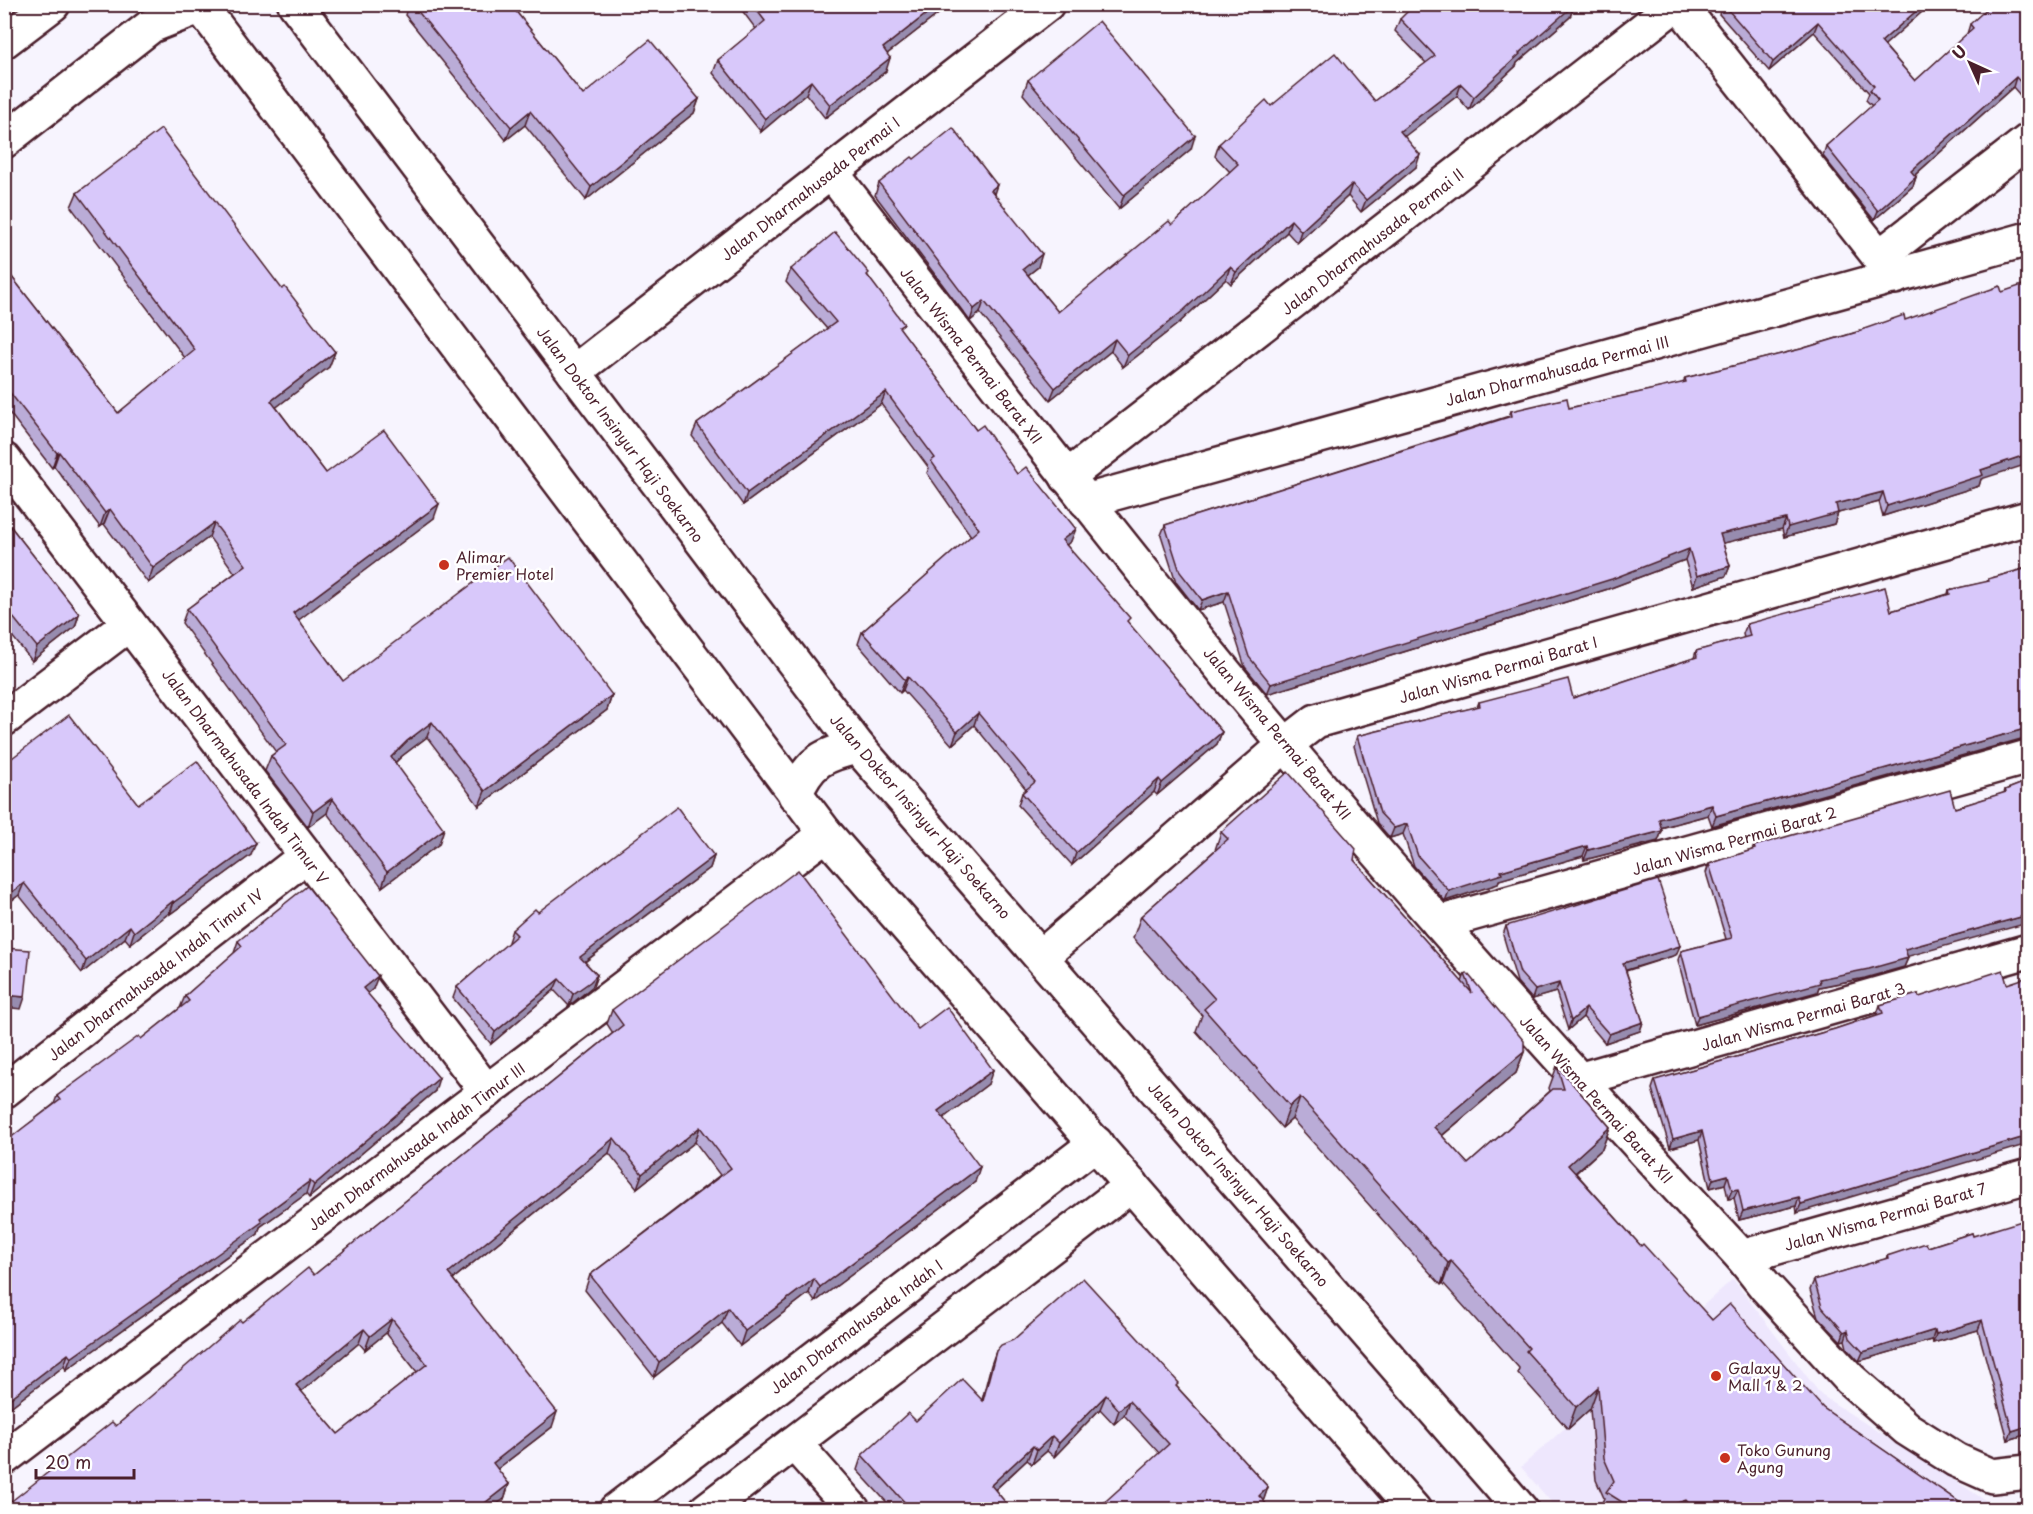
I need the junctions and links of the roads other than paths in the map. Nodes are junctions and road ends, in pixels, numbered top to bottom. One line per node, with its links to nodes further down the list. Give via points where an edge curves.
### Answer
1 (53, 4): 6 (street)
2 (295, 4): 12 (street, Jalan Doktor Insinyur Haji Soekarno)
3 (1047, 4): 9 (street, Jalan Dharmahusada Permai I)
4 (1677, 4): 11 (street); 14 (street, Jalan Dharmahusada Permai II)
5 (202, 5): 7 (street, via 151,26); 21 (street)
6 (4, 41)
7 (4, 141)
8 (2028, 141): 11 (street)
9 (831, 172): 12 (street, Jalan Dharmahusada Permai I); 14 (street, Jalan Wisma Permai Barat XII)
10 (2028, 239): 11 (street, Jalan Dharmahusada Permai III)
11 (1887, 267): 14 (street, Jalan Dharmahusada Permai III)
12 (574, 372): 19 (street, Jalan Doktor Insinyur Haji Soekarno)
13 (4, 460): 16 (street, Jalan Dharmahusada Indah Timur V)
14 (1077, 489): 18 (street, Jalan Wisma Permai Barat XII)
15 (2028, 518): 18 (street, Jalan Wisma Permai Barat I, via 1316,721)
16 (129, 624): 17 (street); 23 (street, Jalan Dharmahusada Indah Timur V)
17 (4, 719)
18 (1285, 745): 24 (street, Jalan Wisma Permai Barat XII); 26 (street, Jalan Wisma Permai Barat I)
19 (858, 747): 21 (street, via 818,761 803,777); 26 (street, Jalan Doktor Insinyur Haji Soekarno)
20 (2028, 757): 24 (street, Jalan Wisma Permai Barat 2)
21 (795, 795): 22 (street)
22 (826, 834): 29 (street, Jalan Dharmahusada Indah Timur III); 30 (street)
23 (306, 856): 28 (street, Jalan Dharmahusada Indah Timur IV); 29 (street, Jalan Dharmahusada Indah Timur V)
24 (1440, 924): 27 (street, Jalan Wisma Permai Barat XII)
25 (2028, 951): 27 (street, Jalan Wisma Permai Barat 3)
26 (1042, 956): 37 (street, Jalan Doktor Insinyur Haji Soekarno)
27 (1578, 1080): 33 (street, Jalan Wisma Permai Barat XII)
28 (4, 1091)
29 (487, 1092): 35 (street, Jalan Dharmahusada Indah Timur III)
30 (1096, 1143): 32 (street); 38 (street, Jalan Dharmahusada Indah I)
31 (2028, 1176): 33 (street, Jalan Wisma Permai Barat 7)
32 (1132, 1185): 34 (street); 41 (street)
33 (1747, 1263): 36 (street, Jalan Wisma Permai Barat XII, via 1850,1379 1907,1429 1956,1460 1992,1476)
34 (794, 1443): 39 (street); 40 (street)
35 (4, 1458)
36 (2028, 1472)
37 (1502, 1495): 42 (street, Jalan Doktor Insinyur Haji Soekarno)
38 (616, 1509)
39 (706, 1509)
40 (853, 1509)
41 (1414, 1509)
42 (1521, 1509)

